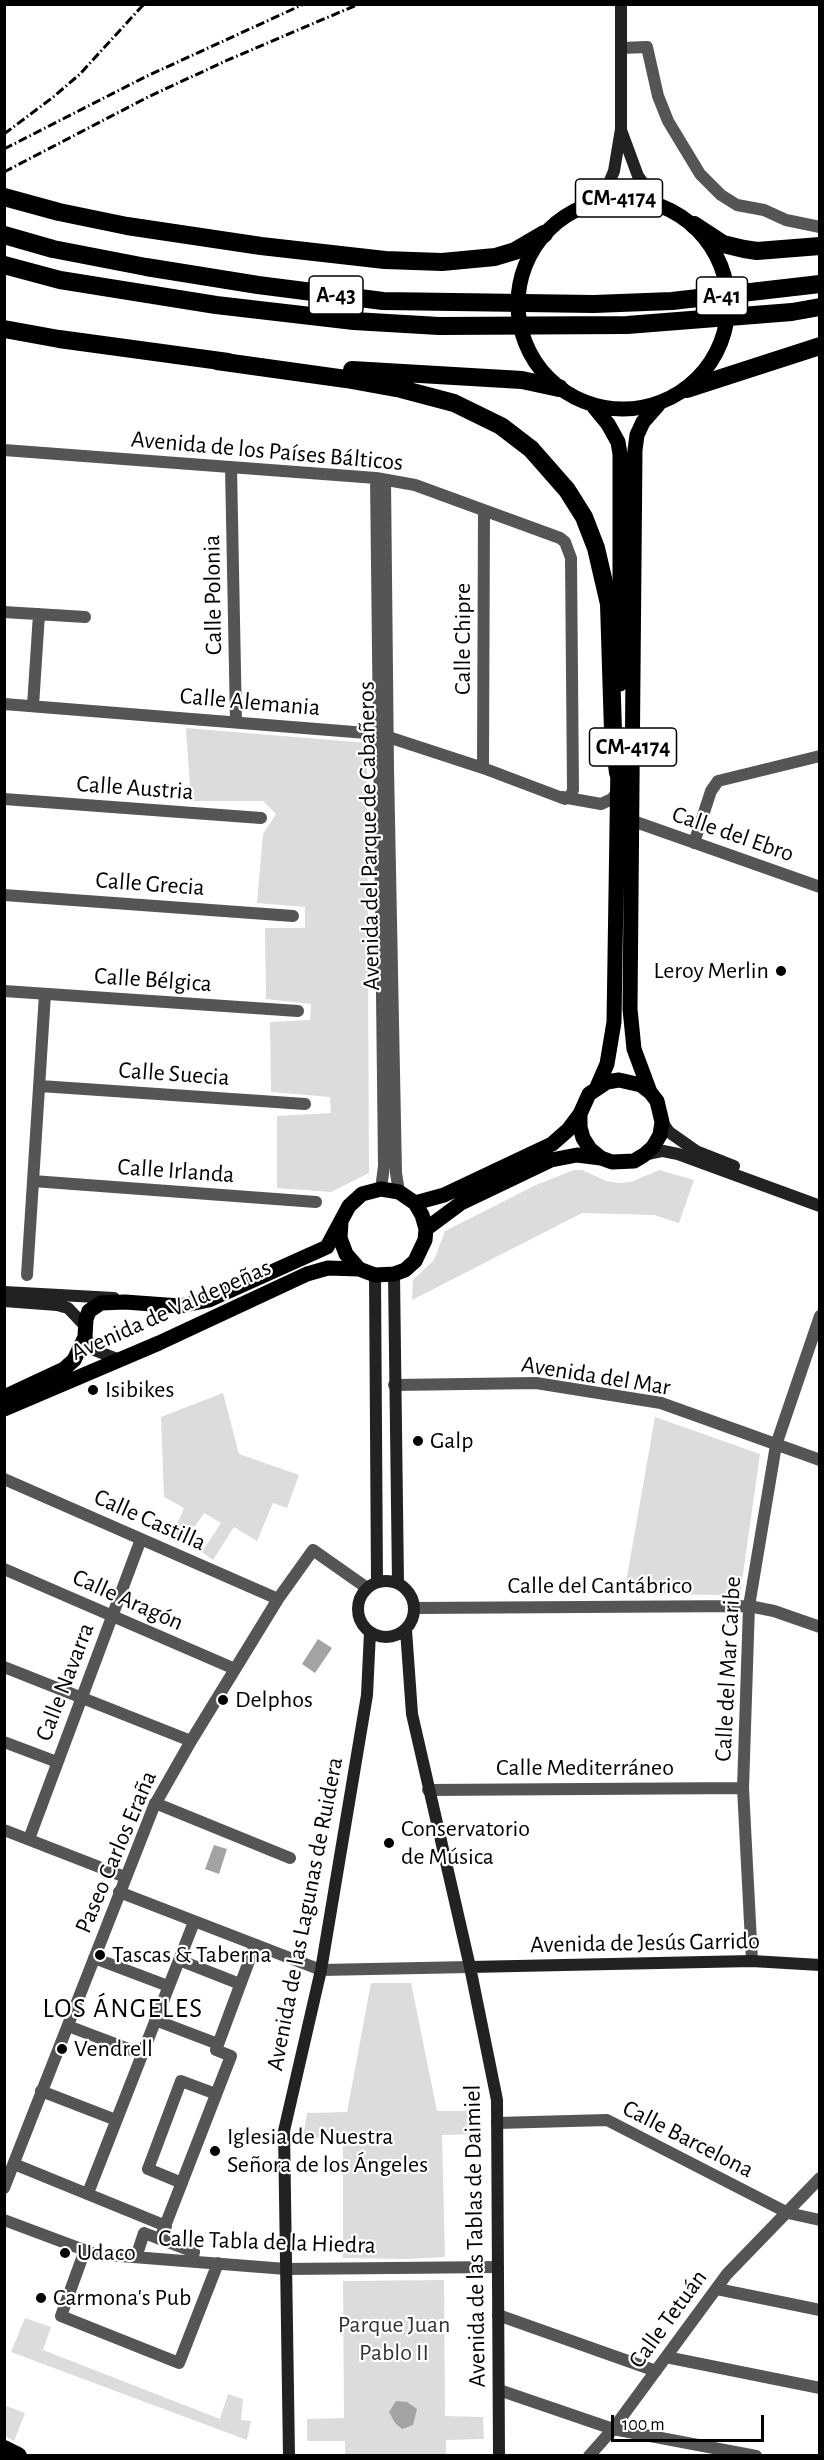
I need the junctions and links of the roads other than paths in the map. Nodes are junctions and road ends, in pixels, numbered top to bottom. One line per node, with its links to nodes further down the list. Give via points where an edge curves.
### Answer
1 (621, 4): 2 (main road, CM-4174)
2 (621, 48): 3 (main road, CM-4174); 8 (street, via 647,47 668,121 700,174 721,195 737,205)
3 (621, 129): 5 (main road, CM-4174, via 638,176); 6 (main road, CM-4174, via 614,171)
4 (8, 199): 9 (highway, via 127,226 385,260 442,262 495,257 515,251)
5 (656, 202): 6 (main road, CM-4174, via 627,197); 7 (main road, CM-4174)
6 (592, 203): 9 (main road, CM-4174, via 556,222)
7 (694, 225): 11 (highway, via 723,243 744,249); 21 (main road, CM-4174, via 719,263 727,304 726,327 715,353)
8 (819, 226)
9 (544, 234): 20 (main road, CM-4174, via 523,270 518,312 529,353)
10 (4, 235): 14 (highway, A-43, via 146,267 383,300)
11 (819, 246)
12 (4, 265): 16 (highway, A-43, via 60,280 216,305 354,321 439,326)
13 (819, 284): 14 (highway, A-41)
14 (623, 303)
15 (819, 307): 16 (highway, A-41)
16 (627, 325)
17 (4, 329): 19 (highway)
18 (819, 346): 21 (highway)
19 (218, 361): 20 (highway, via 522,380); 37 (highway, via 346,379 454,403 501,426 531,449 567,490 584,517 596,548 609,604)
20 (559, 388): 23 (main road, CM-4174)
21 (687, 389): 22 (main road, CM-4174)
22 (658, 405): 23 (main road, CM-4174, via 631,410); 41 (main road, CM-4174, via 643,422 635,450)
23 (594, 407): 37 (main road, CM-4174, via 618,442 620,454)
24 (4, 450): 25 (street, Avenida de los Países Bálticos)
25 (231, 467): 26 (street, Avenida de los Países Bálticos); 33 (street, Calle Polonia)
26 (380, 479): 27 (street, Avenida de los Países Bálticos, via 415,485); 34 (street, Avenida del Parque de Cabañeros)
27 (484, 510): 36 (street, Calle Chipre); 38 (street, Avenida de los Países Bálticos, via 548,531 566,542 570,558 573,790)
28 (4, 612): 29 (street)
29 (39, 614): 30 (street); 32 (street)
30 (85, 617)
31 (4, 704): 32 (street, Calle Alemania)
32 (33, 706): 33 (street, Calle Alemania)
33 (236, 722): 34 (street, Calle Alemania)
34 (383, 736): 36 (street, Calle Alemania); 58 (street, Avenida del Parque de Cabañeros); 59 (street, Avenida del Parque de Cabañeros)
35 (819, 756): 42 (street, via 718,781)
36 (483, 768): 38 (street, Calle Alemania)
37 (618, 781): 38 (street, via 612,799 601,804); 50 (main road, CM-4174, via 614,1022 607,1064)
38 (568, 798)
39 (4, 799): 40 (street, Calle Austria)
40 (261, 819)
41 (633, 821): 42 (street, Calle del Ebro); 51 (main road, CM-4174, via 631,1035)
42 (694, 843): 43 (street, Calle del Ebro)
43 (819, 887)
44 (4, 895): 45 (street, Calle Grecia)
45 (293, 916)
46 (4, 991): 47 (street, Calle Bélgica)
47 (45, 994): 48 (street, Calle Bélgica); 49 (street)
48 (298, 1011)
49 (40, 1086): 52 (street, Calle Suecia); 57 (street)
50 (597, 1087): 51 (main road, via 619,1080 641,1085); 53 (main road, via 583,1103)
51 (650, 1092): 54 (main road, via 657,1101)
52 (305, 1104)
53 (580, 1114): 56 (main road, via 583,1138); 62 (main road, via 552,1144 444,1195)
54 (662, 1122): 55 (main road, via 660,1135); 60 (main road, via 669,1132 696,1151)
55 (644, 1155): 56 (main road, via 623,1163); 63 (main road, via 663,1151 678,1154)
56 (601, 1158): 65 (main road, via 576,1155 551,1160 461,1203)
57 (33, 1181): 61 (street, Calle Irlanda); 68 (street)
58 (381, 1189): 59 (main road); 64 (main road, via 362,1194 349,1206)
59 (399, 1192): 62 (main road)
60 (819, 1199)
61 (316, 1202)
62 (415, 1203): 65 (main road)
63 (819, 1206)
64 (341, 1222): 66 (main road, via 340,1238 346,1254); 72 (main road, Avenida de Valdepeñas, via 327,1247 209,1300 180,1306)
65 (426, 1229): 67 (main road, via 415,1261)
66 (359, 1269): 69 (main road); 75 (main road, Avenida de Valdepeñas, via 328,1268 307,1274)
67 (394, 1274): 69 (main road); 76 (main road)
68 (27, 1275)
69 (375, 1275): 85 (main road)
70 (4, 1292): 72 (main road, via 103,1296)
71 (4, 1301): 74 (main road, via 68,1308)
72 (125, 1302): 74 (main road, Avenida de Valdepeñas, via 101,1303 89,1311)
73 (819, 1316): 79 (street, Calle del Mar Caribe)
74 (85, 1331): 75 (main road, via 94,1350); 77 (main road, Avenida de Valdepeñas, via 74,1360 64,1369)
75 (120, 1360): 78 (main road, Avenida de Valdepeñas)
76 (394, 1385): 79 (street, Avenida del Mar, via 536,1383 661,1403); 84 (main road)
77 (4, 1397)
78 (4, 1409)
79 (776, 1445): 80 (street, Avenida del Mar); 87 (street, Calle del Mar Caribe)
80 (819, 1460)
81 (4, 1479): 82 (street, Calle Castilla)
82 (141, 1539): 86 (street, Calle Castilla); 89 (street, Calle Navarra)
83 (4, 1569): 89 (street, Calle Aragón)
84 (398, 1583): 85 (main road); 88 (main road, via 407,1590)
85 (372, 1585): 86 (street, Paseo Carlos Eraña, via 314,1550); 92 (main road, via 358,1606 362,1622)
86 (278, 1599): 94 (street, Paseo Carlos Eraña)
87 (749, 1606): 88 (street, Calle del Cantábrico); 90 (street, Calle del Cantábrico); 99 (street, Calle del Mar Caribe)
88 (414, 1608): 91 (main road)
89 (112, 1616): 94 (street, Calle Aragón); 95 (street, Calle Navarra)
90 (819, 1627)
91 (406, 1630): 92 (main road, via 388,1637); 100 (main road, Avenida de las Tablas de Daimiel, via 412,1714)
92 (370, 1632): 114 (main road, Avenida de las Lagunas de Ruidera, via 367,1695)
93 (4, 1668): 95 (street)
94 (235, 1669): 96 (street, Paseo Carlos Eraña)
95 (81, 1698): 96 (street); 98 (street, Calle Navarra)
96 (191, 1741): 101 (street, Paseo Carlos Eraña)
97 (4, 1742): 98 (street)
98 (57, 1762): 103 (street, Calle Navarra)
99 (743, 1788): 100 (street, Calle Mediterráneo); 111 (street, Calle del Mar Caribe)
100 (428, 1790): 113 (main road, Avenida de las Tablas de Daimiel)
101 (155, 1803): 104 (street); 105 (street, Paseo Carlos Eraña)
102 (4, 1830): 103 (street)
103 (28, 1839): 105 (street)
104 (290, 1858)
105 (125, 1877): 106 (street, Paseo Carlos Eraña)
106 (119, 1892): 107 (street); 109 (street, Paseo Carlos Eraña)
107 (194, 1922): 108 (street); 110 (street)
108 (255, 1945): 114 (street); 115 (street)
109 (94, 1958): 116 (street); 118 (street, Paseo Carlos Eraña)
110 (179, 1960): 115 (street); 116 (street)
111 (752, 1961): 112 (main road, Avenida de Jesús Garrido); 113 (main road, Avenida de Jesús Garrido)
112 (819, 1965)
113 (470, 1967): 114 (street); 124 (main road, Avenida de las Tablas de Daimiel, via 493,2075)
114 (321, 1970): 140 (main road, Avenida de las Lagunas de Ruidera, via 284,2131)
115 (240, 1984): 119 (street)
116 (168, 1986): 117 (street)
117 (155, 2020): 119 (street); 120 (street)
118 (68, 2026): 120 (street); 121 (street, Paseo Carlos Eraña)
119 (218, 2044): 122 (street, via 216,2050 231,2056)
120 (142, 2054): 123 (street)
121 (41, 2091): 123 (street); 125 (street, Paseo Carlos Eraña)
122 (216, 2094): 127 (street); 127 (street, via 181,2081 148,2169)
123 (116, 2120): 129 (street)
124 (497, 2123): 130 (street, Calle Barcelona, via 607,2120); 139 (main road, Avenida de las Tablas de Daimiel)
125 (14, 2164): 128 (street, Paseo Carlos Eraña); 129 (street)
126 (819, 2178): 130 (street, Calle Tetuán)
127 (182, 2183): 133 (street)
128 (4, 2188)
129 (88, 2193): 133 (street)
130 (788, 2213): 132 (street, Calle Barcelona); 141 (street, Calle Tetuán)
131 (4, 2220): 135 (street, Calle Tabla de la Hiedra)
132 (819, 2220)
133 (166, 2226): 134 (street)
134 (160, 2239): 136 (street, via 144,2233); 137 (street, via 194,2252)
135 (86, 2250): 136 (street, Calle Tabla de la Hiedra); 138 (street, via 62,2316 179,2363)
136 (136, 2257): 137 (street, Calle Tabla de la Hiedra)
137 (192, 2261): 138 (street, Calle Tabla de la Hiedra)
138 (218, 2263): 140 (street, Calle Tabla de la Hiedra)
139 (498, 2267): 140 (street, Calle Tabla de la Hiedra); 143 (main road, Avenida de las Tablas de Daimiel)
140 (286, 2269): 152 (main road, Avenida de las Lagunas de Ruidera)
141 (717, 2289): 142 (street); 144 (street, Calle Tetuán)
142 (819, 2310)
143 (498, 2315): 145 (street); 147 (main road, Avenida de las Tablas de Daimiel)
144 (666, 2357): 145 (street, Calle Tetuán); 146 (street)
145 (656, 2371): 148 (street, Calle Tetuán)
146 (819, 2388)
147 (499, 2390): 148 (street); 153 (main road, Avenida de las Tablas de Daimiel)
148 (613, 2429): 150 (street); 154 (street, Calle Tetuán)
149 (4, 2449): 151 (highway)
150 (741, 2454): 155 (street)
151 (18, 2456)
152 (289, 2456)
153 (499, 2456)
154 (589, 2456)
155 (756, 2456)

